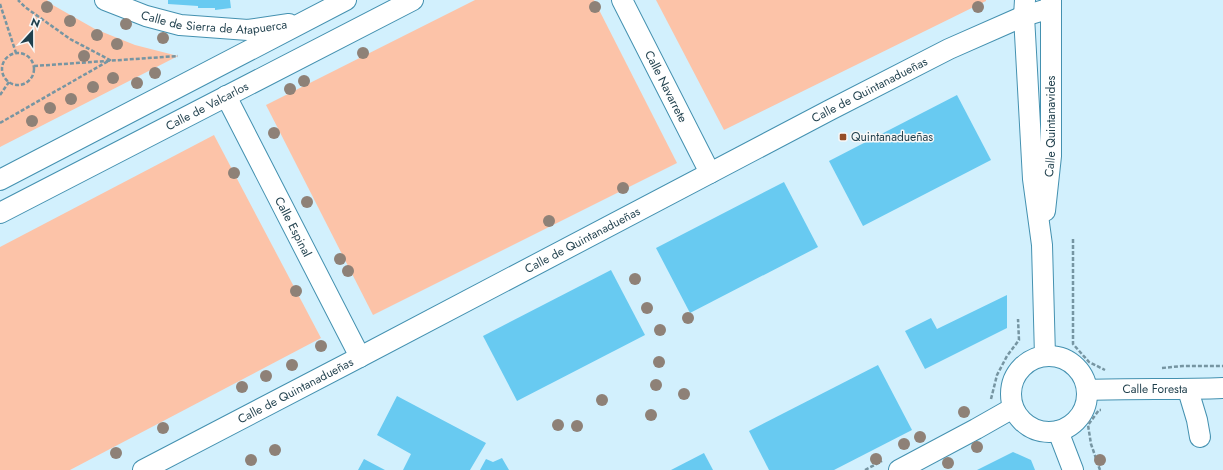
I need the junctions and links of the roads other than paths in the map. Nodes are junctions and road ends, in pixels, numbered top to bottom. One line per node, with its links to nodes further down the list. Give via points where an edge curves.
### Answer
1 (105, 0): 7 (street, Calle de Sierra de Atapuerca, via 146,16 180,25 248,30)
2 (346, 0): 7 (street)
3 (413, 0): 8 (street, Calle de Valcarlos)
4 (622, 0): 9 (street, Calle Navarrete)
5 (1051, 4): 6 (street, Calle Quintanavides); 12 (street, Calle Quintanavides, via 1051,156)
6 (1024, 8): 9 (street, Calle de Quintanadueñas); 12 (street, Calle Quintanavides, via 1033,179)
7 (302, 22): 10 (street)
8 (226, 96): 11 (street, Calle de Valcarlos); 14 (street, Calle Espinal)
9 (710, 173): 14 (street, Calle de Quintanadueñas)
10 (0, 180)
11 (0, 213)
12 (1042, 245): 13 (street, Calle Quintanavides)
13 (1045, 356): 16 (street, via 1055,356 1073,364 1080,372); 18 (street, via 1024,365 1016,374 1011,396)
14 (360, 357): 22 (street, Calle de Quintanadueñas)
15 (1223, 388): 17 (street, Calle Foresta)
16 (1087, 390): 17 (street, Calle Foresta); 19 (street, via 1080,416)
17 (1188, 390): 20 (street)
18 (1013, 408): 19 (street, via 1020,419 1031,427 1044,432); 21 (street, via 976,430)
19 (1058, 431): 23 (street)
20 (1200, 437)
21 (893, 465)
22 (143, 470)
23 (1073, 470)

